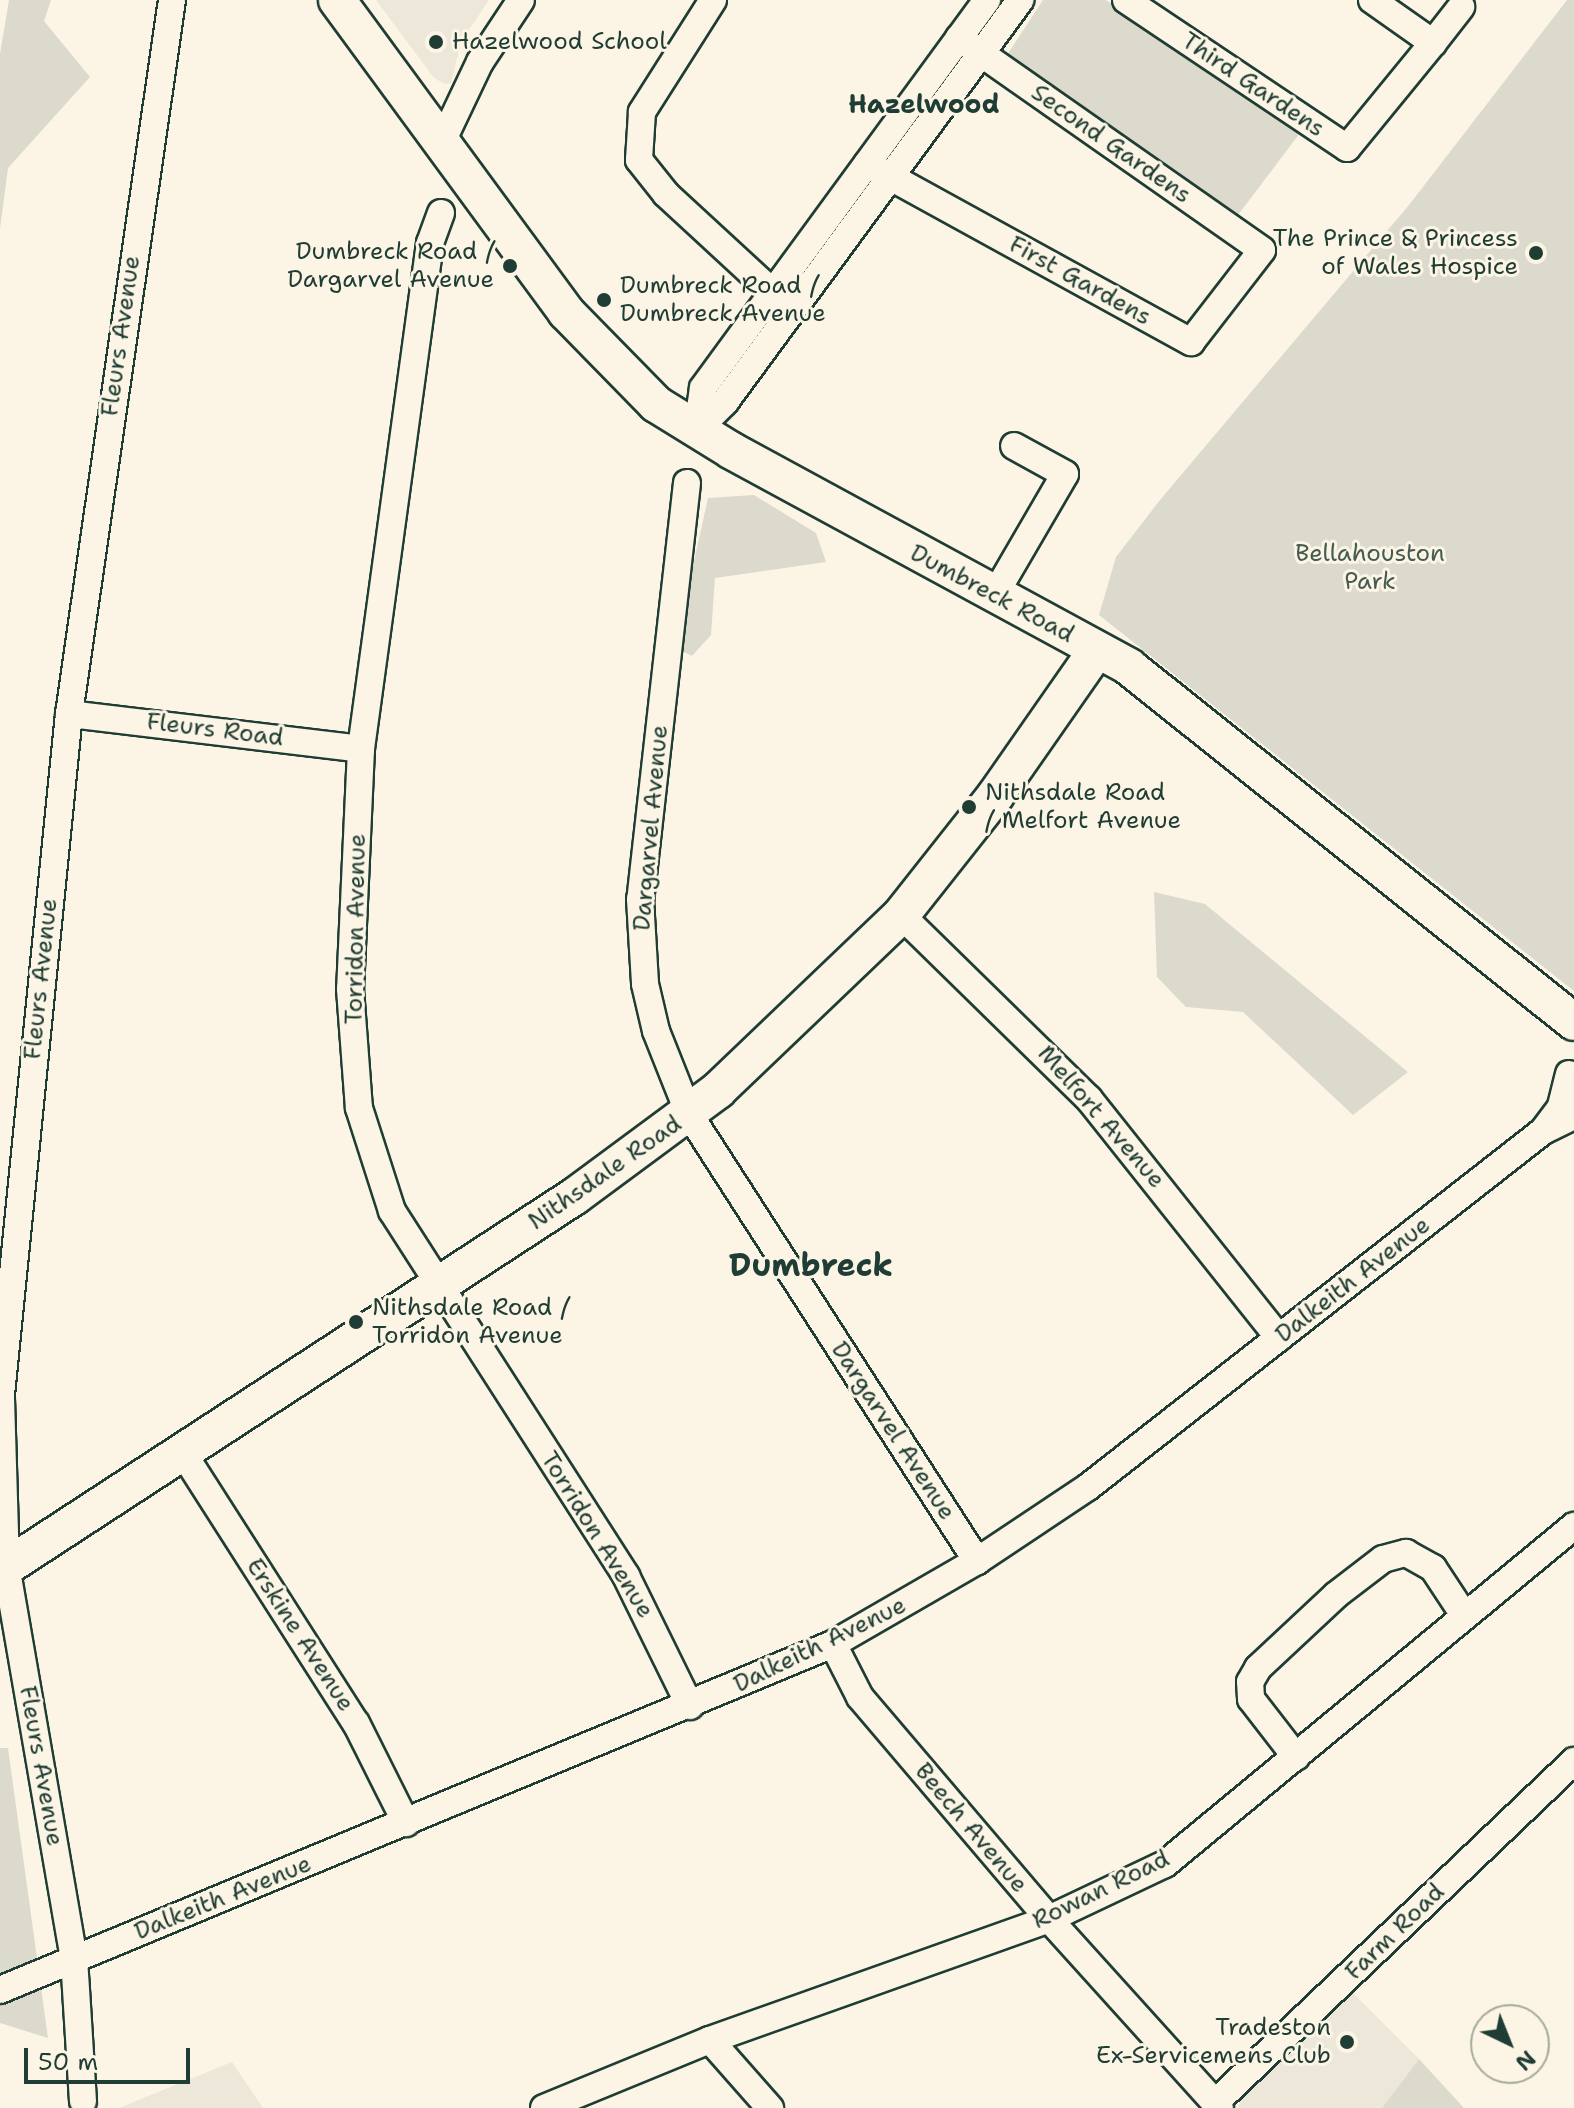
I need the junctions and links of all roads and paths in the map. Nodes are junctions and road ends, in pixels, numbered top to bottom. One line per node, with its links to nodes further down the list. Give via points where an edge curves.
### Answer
1 (172, 0): 24 (street, Fleurs Avenue)
2 (308, 0): 14 (main road, Dumbreck Road)
3 (337, 0): 14 (main road, Dumbreck Road)
4 (521, 0): 14 (street, via 480,62)
5 (713, 0): 18 (street, via 642,112 639,160 666,194)
6 (987, 0): 11 (street)
7 (1020, 0): 13 (street)
8 (1126, 0): 12 (street, Third Gardens, via 1347,148)
9 (1372, 0): 12 (street)
10 (1461, 7): 12 (street)
11 (959, 38): 13 (street, Second Gardens); 15 (street)
12 (1433, 43)
13 (981, 53): 15 (street); 17 (street, Second Gardens)
14 (441, 144): 19 (main road, Dumbreck Road, via 566,312 656,404)
15 (877, 170): 17 (street, First Gardens, via 1191,342); 18 (street)
16 (441, 213): 25 (street, Torridon Avenue, via 430,243)
17 (1262, 250)
18 (781, 301): 19 (street, via 703,388)
19 (697, 430): 22 (main road, Dumbreck Road)
20 (1014, 446): 22 (street, via 1065,474)
21 (687, 483): 29 (street, Dargarvel Avenue, via 640,936 656,1031)
22 (994, 596): 23 (main road, Dumbreck Road)
23 (1097, 650): 26 (main road, Nithsdale Road, via 995,796); 27 (main road, Dumbreck Road, via 1129,667 1225,741)
24 (69, 714): 25 (street, Fleurs Road); 37 (street, Fleurs Avenue, via 9,1273 1,1394)
25 (361, 749): 32 (street, Torridon Avenue, via 350,989 359,1108 379,1183)
26 (901, 915): 29 (main road, Nithsdale Road, via 771,1045); 33 (street, Melfort Avenue, via 1089,1099)
27 (1574, 1022)
28 (1569, 1074): 31 (street, Dalkeith Avenue, via 1561,1107)
29 (689, 1114): 32 (main road, Nithsdale Road); 36 (street, Dargarvel Avenue)
30 (1574, 1116): 31 (street, Dalkeith Avenue)
31 (1543, 1131): 33 (street, Dalkeith Avenue)
32 (439, 1287): 34 (main road, Nithsdale Road); 40 (street, Torridon Avenue, via 626,1576)
33 (1279, 1338): 36 (street, Dalkeith Avenue, via 1088,1487)
34 (183, 1453): 37 (main road, Nithsdale Road); 43 (street, Erskine Avenue, via 356,1723)
35 (1574, 1526): 38 (street, Rowan Road)
36 (977, 1561): 39 (street, Dalkeith Avenue)
37 (3, 1569): 45 (street, Fleurs Avenue)
38 (1464, 1615): 41 (street, Rowan Road); 41 (street, via 1433,1568 1406,1553 1383,1559 1336,1595 1258,1668 1250,1682 1251,1699)
39 (833, 1644): 40 (street, Dalkeith Avenue); 44 (street, Beech Avenue, via 860,1697)
40 (690, 1706): 43 (street, Dalkeith Avenue)
41 (1296, 1757): 44 (street, Rowan Road, via 1165,1864)
42 (1574, 1761): 49 (street, Farm Road)
43 (406, 1823): 45 (street, Dalkeith Avenue)
44 (1049, 1919): 47 (street, Rowan Road); 49 (street, Beech Avenue)
45 (74, 1959): 46 (street, Dalkeith Avenue); 48 (street, Fleurs Avenue)
46 (0, 1990)
47 (710, 2040): 50 (street, Rowan Road); 51 (street)
48 (83, 2101)
49 (1217, 2106)
50 (544, 2108)
51 (770, 2108)

